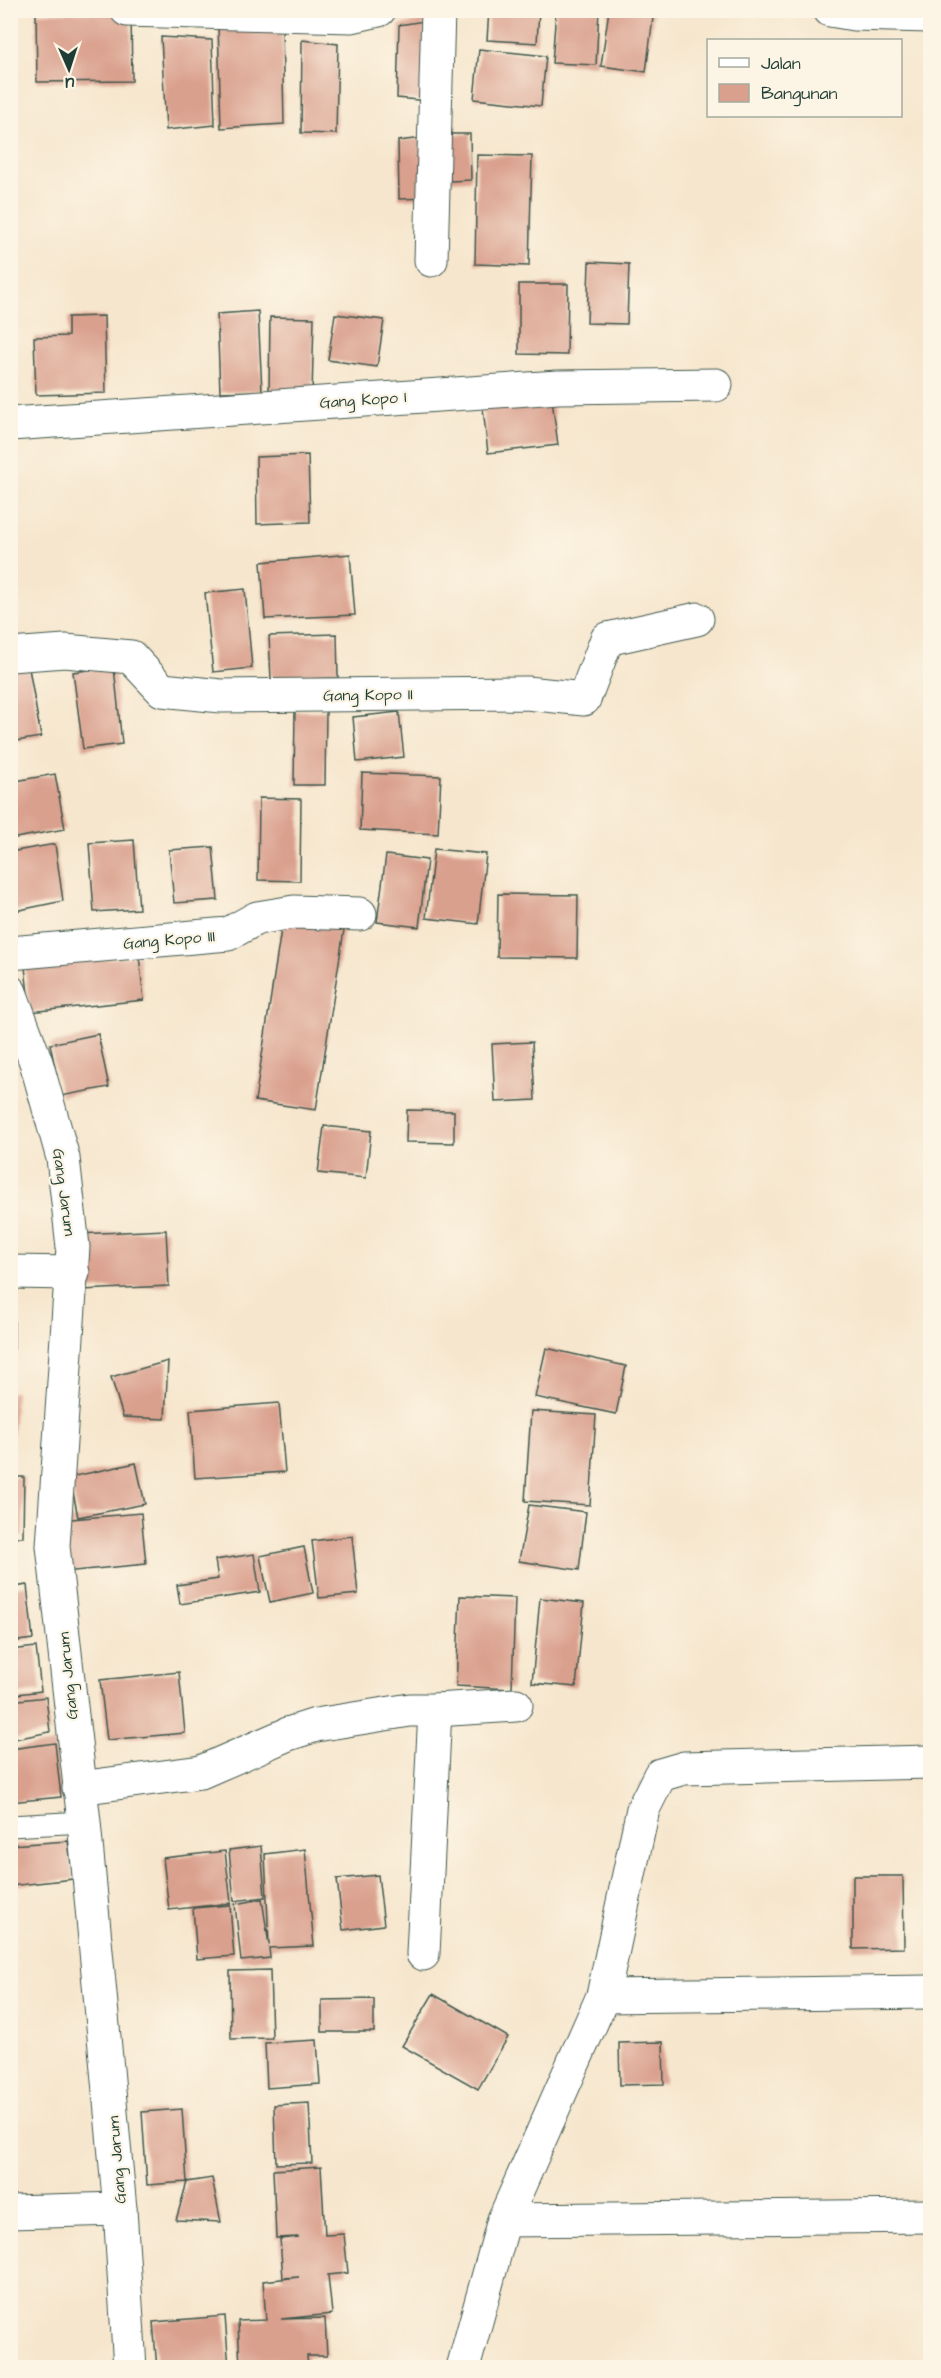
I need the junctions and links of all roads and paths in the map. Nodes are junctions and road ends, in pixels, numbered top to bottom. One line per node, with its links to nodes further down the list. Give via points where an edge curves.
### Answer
1 (127, 10): 2 (street, via 352,15)
2 (379, 10)
3 (438, 10): 6 (street)
4 (830, 10): 5 (street)
5 (930, 16)
6 (431, 260)
7 (716, 385): 8 (street, Gang Kopo I, via 568,387)
8 (10, 424)
9 (697, 619): 10 (street, Gang Kopo II, via 606,639 584,699 527,693 192,694 162,690 131,657 64,651)
10 (10, 655)
11 (360, 914): 12 (street, Gang Kopo III, via 294,912 257,918 228,934)
12 (10, 953)
13 (10, 992): 15 (street, Gang Jarum, via 36,1062 63,1158)
14 (10, 1272): 15 (street)
15 (73, 1273): 19 (street, Gang Jarum, via 53,1546)
16 (516, 1705): 17 (street)
17 (435, 1710): 19 (street, via 410,1710 316,1725 201,1772); 22 (street)
18 (930, 1762): 24 (street, via 684,1768 660,1775 643,1809)
19 (79, 1788): 20 (street, Gang Jarum)
20 (84, 1822): 21 (lane); 25 (street, Gang Jarum)
21 (10, 1826)
22 (423, 1954)
23 (930, 1992): 24 (street)
24 (603, 1996): 28 (street)
25 (120, 2209): 26 (street); 29 (street, Gang Jarum)
26 (10, 2212)
27 (930, 2216): 28 (street)
28 (504, 2220): 30 (street)
29 (130, 2367)
30 (463, 2367)

